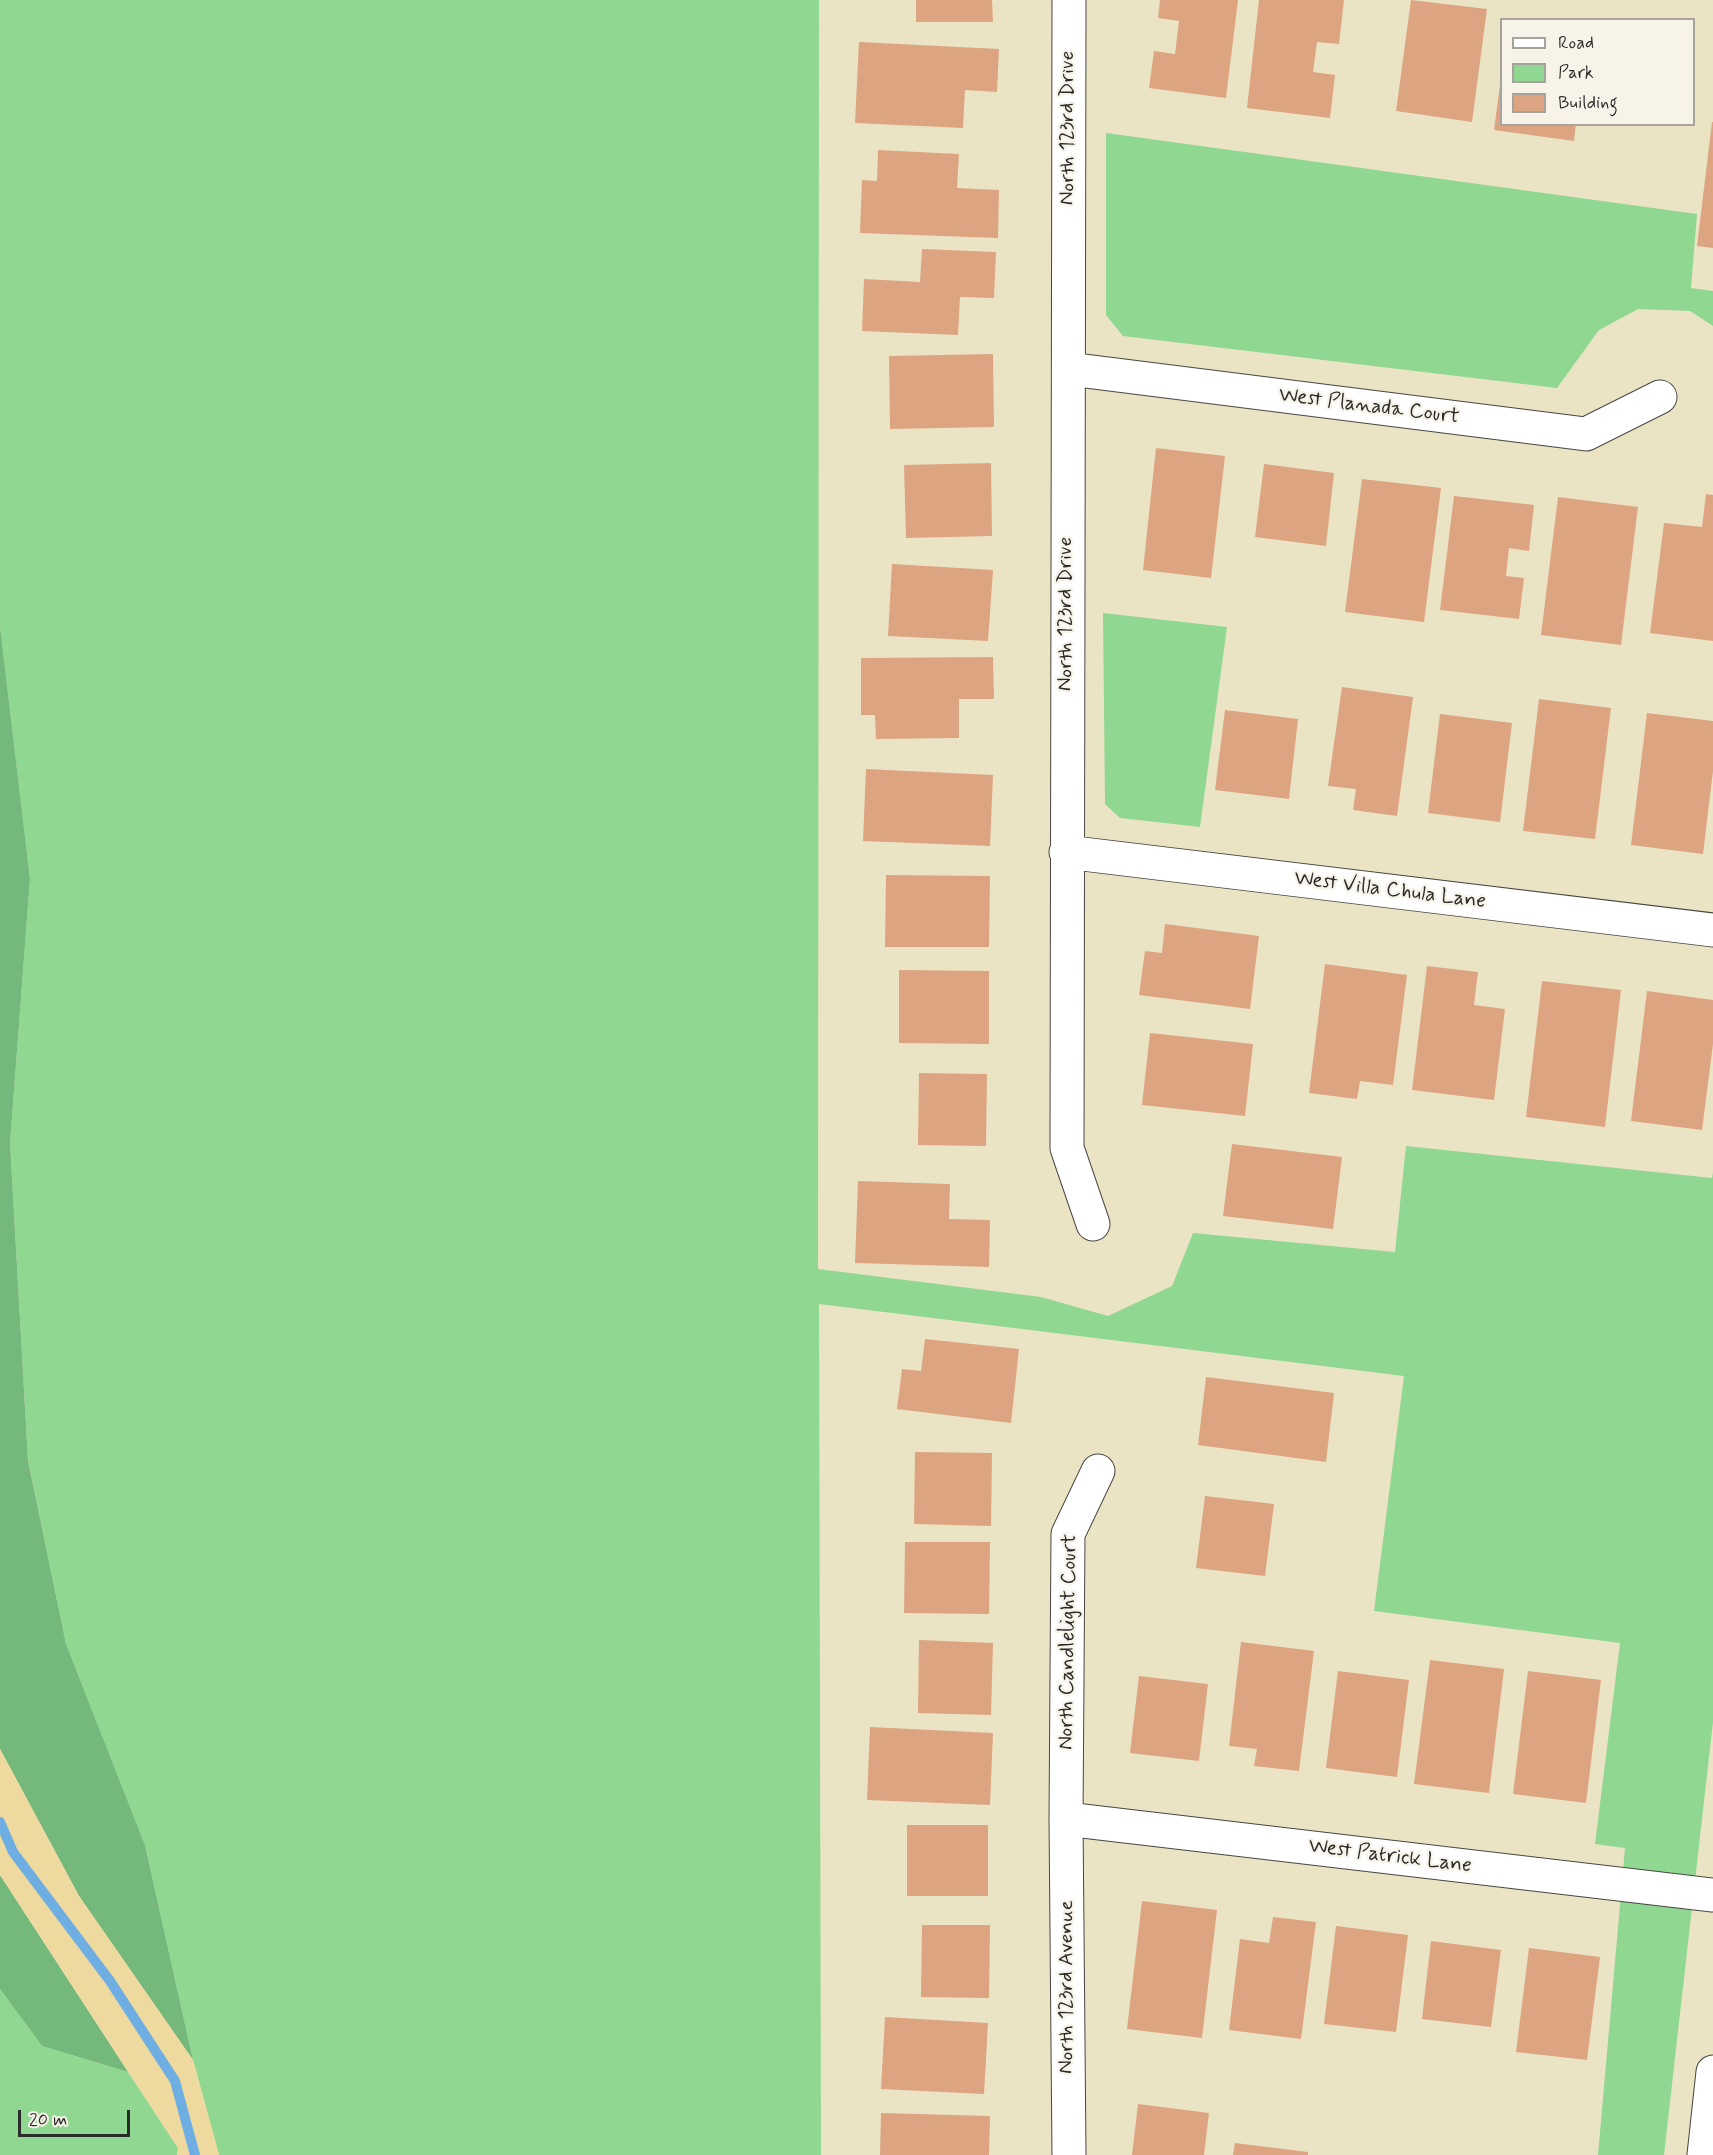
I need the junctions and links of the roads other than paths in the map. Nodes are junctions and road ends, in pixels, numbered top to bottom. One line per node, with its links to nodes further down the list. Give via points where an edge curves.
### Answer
1 (1069, 0): 2 (street, North 123rd Drive)
2 (1069, 369): 3 (street, West Planada Court, via 1586,434); 4 (street, North 123rd Drive)
3 (1660, 397)
4 (1066, 852): 5 (street, West Villa Chula Lane); 6 (street, North 123rd Drive, via 1067,1148)
5 (1713, 930)
6 (1093, 1224)
7 (1098, 1471): 8 (street, North Candlelight Court, via 1068,1534)
8 (1066, 1819): 9 (street, West Patrick Lane); 11 (street, North 123rd Avenue)
9 (1713, 1896)
10 (1713, 2072): 12 (street)
11 (1069, 2155)
12 (1704, 2155)

